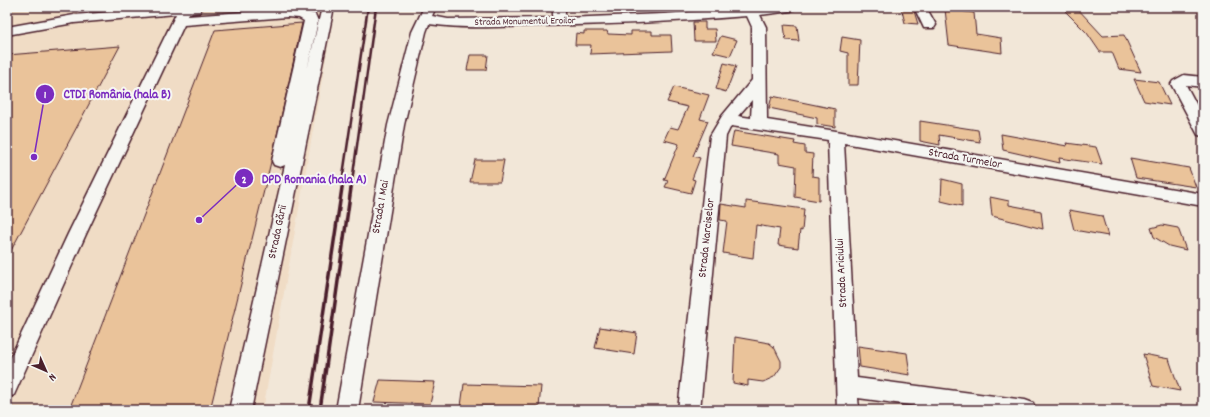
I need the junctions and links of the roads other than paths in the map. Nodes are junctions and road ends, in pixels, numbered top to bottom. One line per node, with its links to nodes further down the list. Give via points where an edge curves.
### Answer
1 (229, 7): 8 (street)
2 (328, 7): 22 (street, Strada Gării)
3 (559, 7): 9 (street)
4 (791, 7): 6 (street, Strada Monumentul Eroilor)
5 (920, 7): 10 (street)
6 (752, 12): 9 (street, Strada Monumentul Eroilor, via 668,19); 12 (street, via 759,27)
7 (428, 13): 9 (street, Strada Monumentul Eroilor, via 448,23); 23 (street, Strada 1 Mai, via 419,32 396,125)
8 (182, 15): 11 (street, via 74,19); 18 (street, via 287,13 310,17); 21 (street, via 77,234)
9 (559, 22)
10 (929, 25)
11 (7, 31)
12 (760, 80): 14 (street, Strada Narciselor); 15 (street)
13 (1203, 82): 16 (street, via 1184,80 1178,84)
14 (727, 120): 15 (street, Strada Turmelor); 24 (street, Strada Narciselor, via 718,136)
15 (759, 125): 17 (street, Strada Turmelor)
16 (1203, 131)
17 (836, 136): 19 (street, Strada Turmelor); 20 (street, Strada Ariciului)
18 (280, 161)
19 (1203, 200)
20 (847, 387): 25 (street, Strada Ariciului); 26 (street)
21 (7, 388)
22 (240, 410)
23 (347, 410)
24 (689, 410)
25 (848, 410)
26 (1025, 410)

